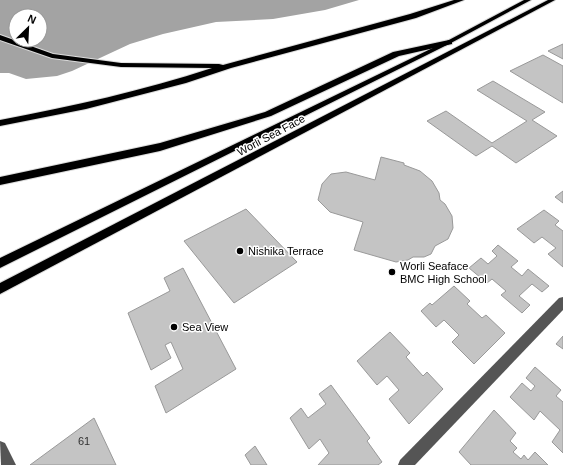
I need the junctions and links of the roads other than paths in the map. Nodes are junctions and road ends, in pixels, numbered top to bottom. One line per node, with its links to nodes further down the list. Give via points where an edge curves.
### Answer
1 (461, 0): 6 (highway, via 413,16)
2 (528, 0): 5 (main road, Worli Sea Face)
3 (552, 0): 10 (main road, Worli Sea Face)
4 (0, 37): 6 (highway, via 52,56 121,65)
5 (449, 42): 8 (highway, via 396,54 268,114 160,147); 9 (main road, Worli Sea Face)
6 (228, 66): 7 (highway, via 183,81 86,106)
7 (0, 123)
8 (0, 181)
9 (0, 263)
10 (0, 289)
11 (563, 302): 14 (street)
12 (0, 448): 13 (street)
13 (9, 465)
14 (405, 465)

